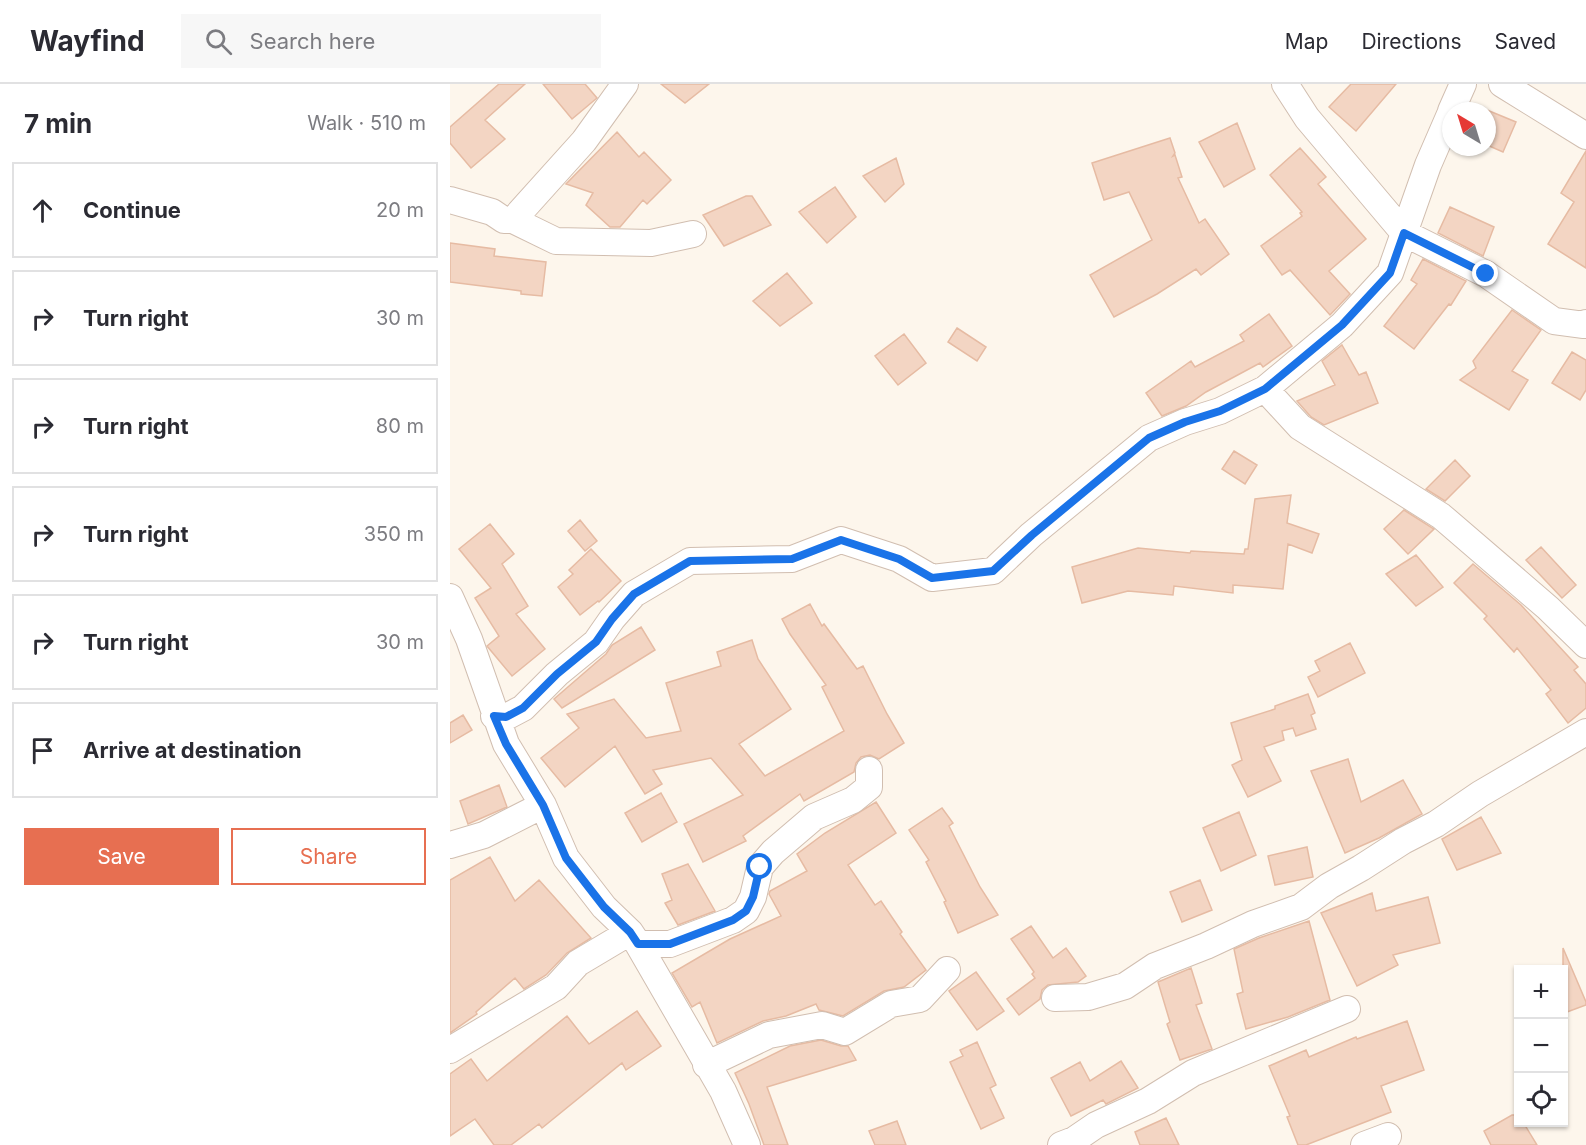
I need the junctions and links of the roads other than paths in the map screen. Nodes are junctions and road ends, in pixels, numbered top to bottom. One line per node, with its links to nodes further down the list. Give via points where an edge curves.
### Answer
1 (625, 84): 9 (street, via 584,141)
2 (1285, 84): 10 (street, via 1307,118)
3 (1463, 84): 5 (street)
4 (1502, 84): 7 (street)
5 (1455, 102)
6 (1442, 132): 10 (street)
7 (1586, 136)
8 (450, 200): 9 (street)
9 (513, 220): 11 (street, via 556,241 651,243)
10 (1404, 233): 12 (street, via 1486,274 1554,321); 13 (street, via 1384,280 1342,325)
11 (693, 234)
12 (1586, 323)
13 (1265, 389): 15 (street, via 1300,427 1441,516); 16 (street, via 1149,438 993,571 932,578 899,559 841,540 792,559 690,561 634,594 596,642 523,708 506,717)
14 (450, 597): 16 (street, via 469,639)
15 (1586, 645)
16 (494, 716): 19 (street)
17 (1586, 732): 23 (street, via 1329,886 1301,908 1155,966 1125,986 1088,997)
18 (869, 770): 21 (street, via 869,787 853,800 814,817 773,852 760,867 746,911 733,920 670,944)
19 (543, 805): 20 (street, via 484,835); 21 (street, via 566,858)
20 (450, 845)
21 (634, 938): 25 (street, via 578,963 556,987); 26 (street)
22 (947, 970): 26 (street, via 920,999 891,1004 845,1032 822,1025 770,1035)
23 (1055, 998)
24 (1347, 1009): 29 (street, via 1193,1073 1149,1101)
25 (450, 1050)
26 (706, 1065): 28 (street, via 723,1091)
27 (1388, 1136): 30 (street)
28 (747, 1145)
29 (1061, 1145)
30 (1364, 1145)

